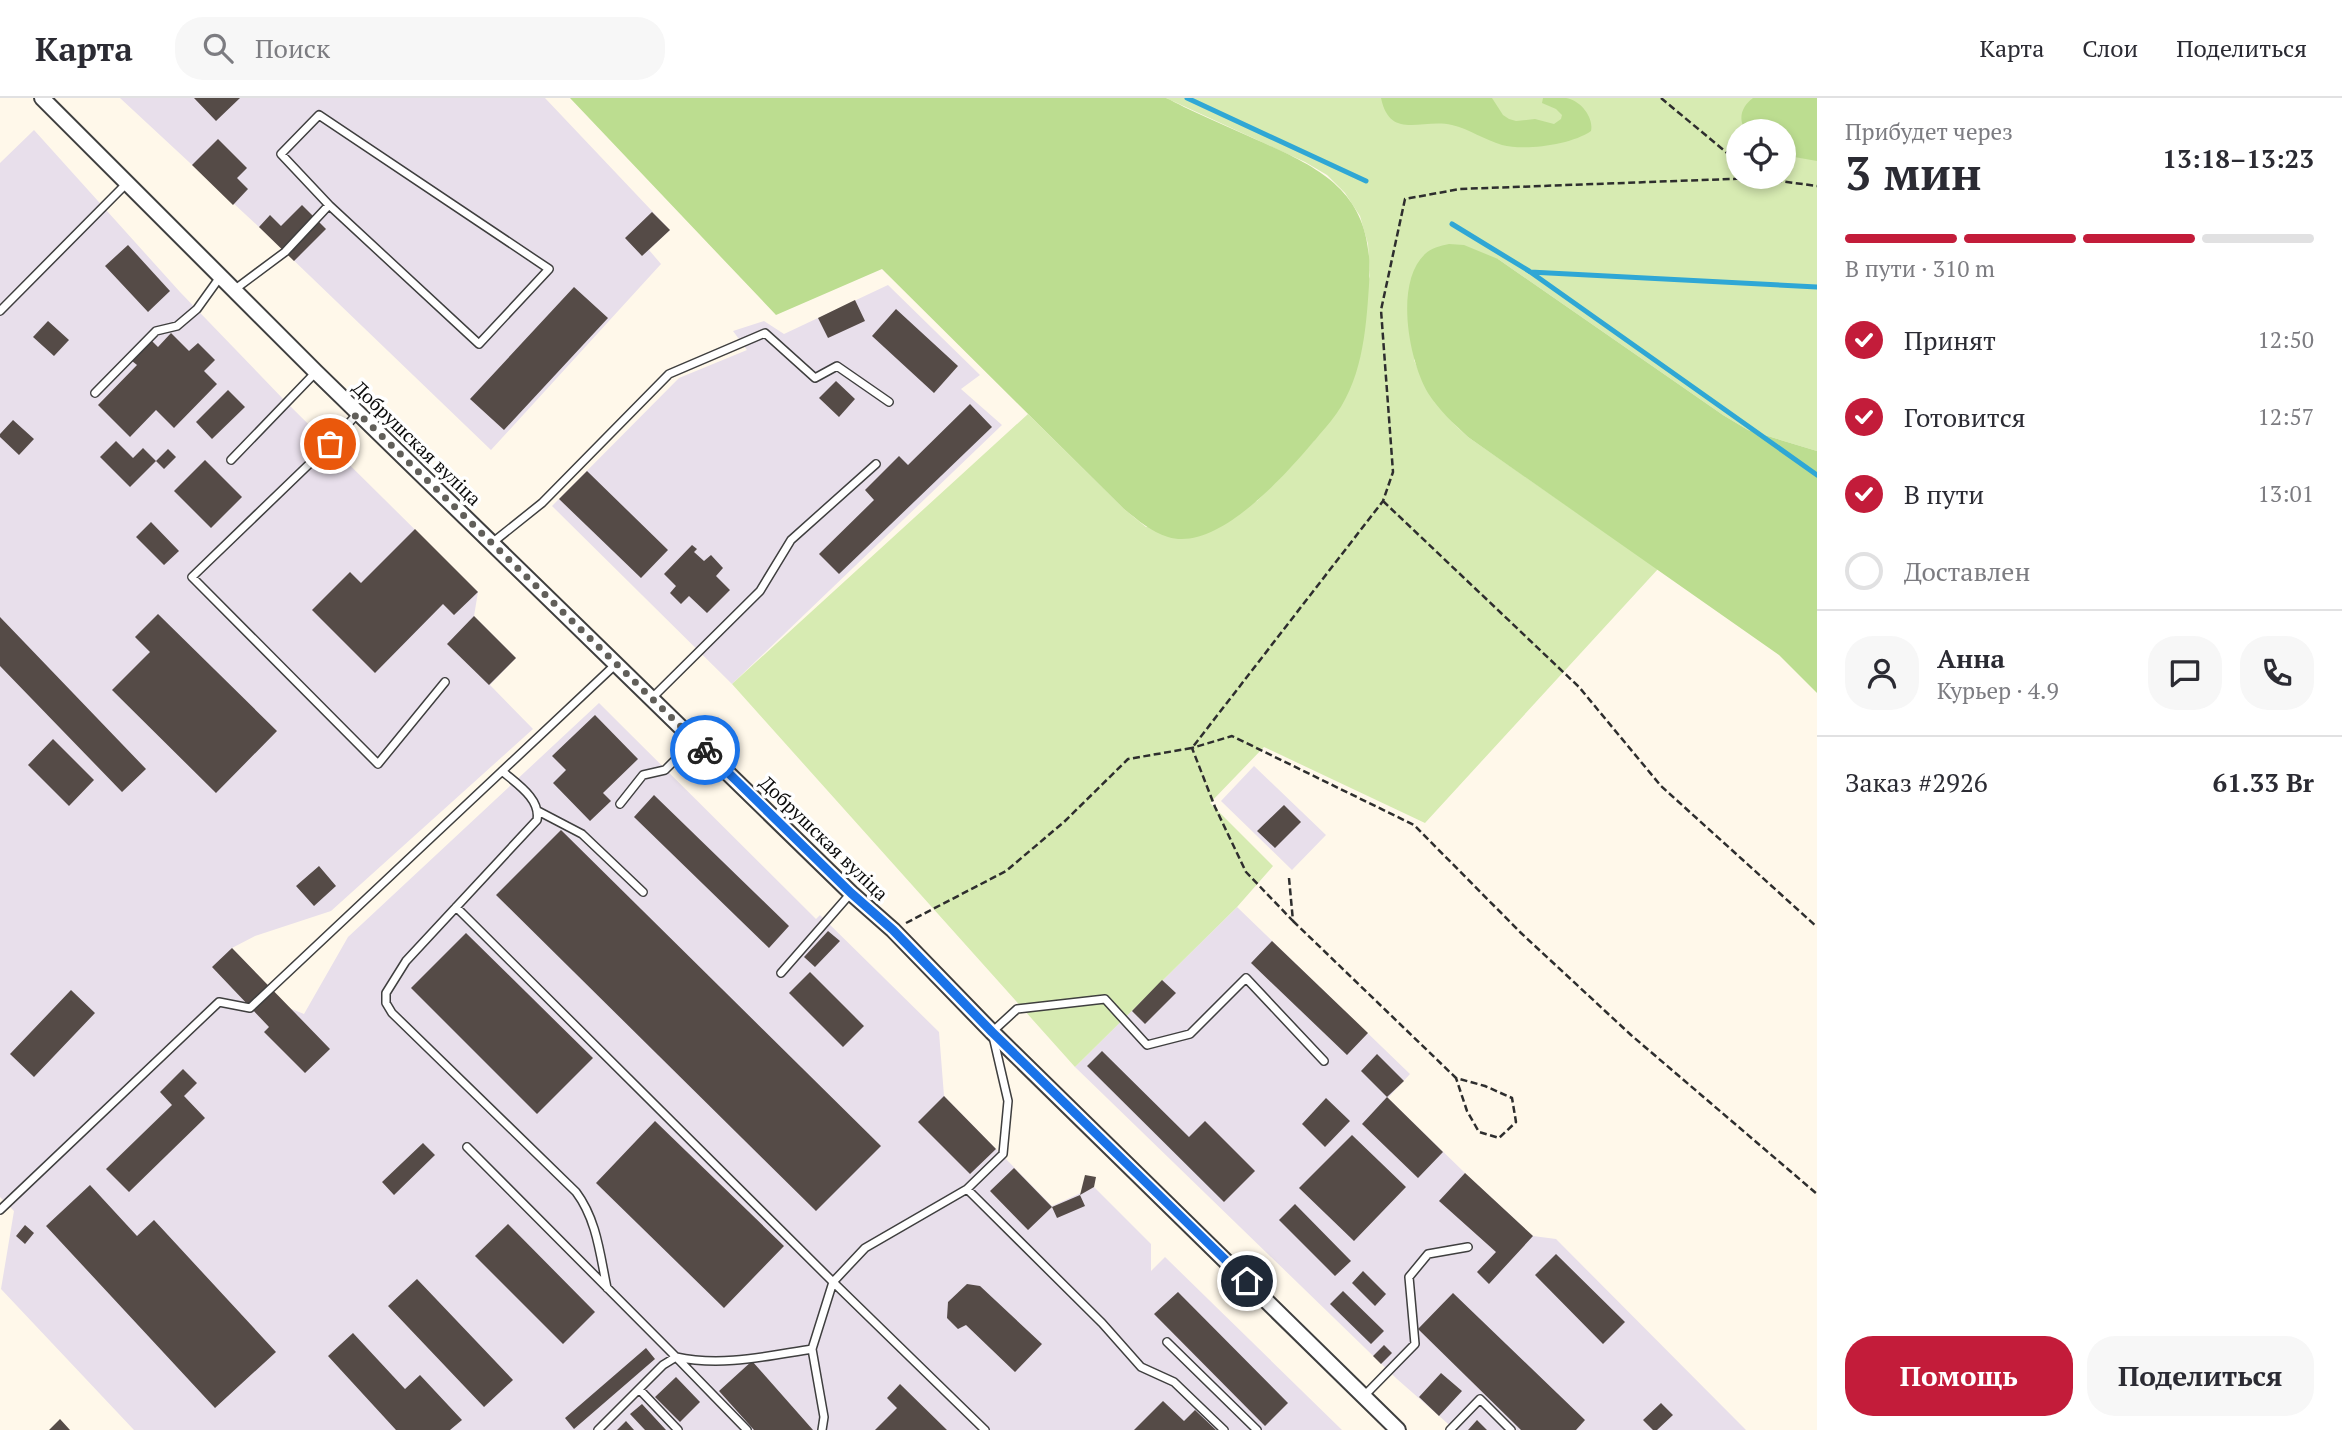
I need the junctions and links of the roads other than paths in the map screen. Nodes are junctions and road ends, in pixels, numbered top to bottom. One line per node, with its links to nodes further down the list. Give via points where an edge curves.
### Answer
1 (45, 99): 2 (street, Добрушская вуліца)
2 (127, 183): 4 (street, Добрушская вуліца); 6 (lane)
3 (329, 205): 3 (lane, via 281,154 319,115 549,269 479,344); 5 (lane, via 285,252)
4 (220, 277): 5 (street, Добрушская вуліца); 8 (lane, via 197,309 177,326 156,331)
5 (233, 290): 7 (street, Добрушская вуліца)
6 (0, 311)
7 (316, 372): 10 (street, Добрушская вуліца); 11 (lane)
8 (95, 393)
9 (888, 402): 13 (lane, via 837,366 815,379 765,333 669,374 542,503)
10 (358, 413): 13 (street, Добрушская вуліца); 15 (lane, via 192,577 379,764)
11 (231, 460)
12 (876, 464): 16 (lane, via 792,540 760,591)
13 (492, 543): 14 (street, Добрушская вуліца)
14 (617, 664): 16 (street, Добрушская вуліца); 18 (lane)
15 (445, 682)
16 (652, 698): 17 (street, Добрушская вуліца)
17 (695, 740): 19 (lane, via 666,769 643,775); 22 (street, Добрушская вуліца)
18 (502, 771): 20 (lane); 29 (lane, via 250,1008 219,1002)
19 (620, 804)
20 (538, 810): 21 (lane, via 582,834); 23 (lane, via 537,820)
21 (643, 892)
22 (851, 893): 24 (lane); 25 (street, Добрушская вуліца)
23 (456, 907): 31 (lane); 32 (lane, via 407,961 386,993 386,1003 576,1192 593,1223)
24 (781, 973)
25 (992, 1032): 26 (lane, via 1017,1009 1105,999 1147,1045 1189,1034 1246,978); 28 (lane, via 1008,1101 1003,1154); 37 (street, Добрушская вуліца)
26 (1324, 1061)
27 (467, 1147): 32 (lane)
28 (967, 1189): 31 (lane, via 866,1248); 43 (lane, via 1141,1367 1174,1382)
29 (0, 1210)
30 (1468, 1247): 37 (lane, via 1428,1254 1409,1277 1415,1344)
31 (833, 1282): 34 (lane); 42 (lane)
32 (607, 1288): 35 (lane)
33 (1167, 1342): 44 (lane)
34 (812, 1349): 35 (lane, via 724,1362); 41 (lane, via 824,1417)
35 (676, 1357): 36 (lane); 40 (lane)
36 (639, 1389): 38 (lane); 39 (lane)
37 (1364, 1397): 45 (street, Добрушская вуліца)
38 (598, 1430)
39 (678, 1430)
40 (747, 1430)
41 (822, 1430)
42 (985, 1430)
43 (1224, 1430)
44 (1257, 1430)
45 (1398, 1430)
46 (1450, 1430): 47 (lane, via 1479,1399)
47 (1511, 1430)

